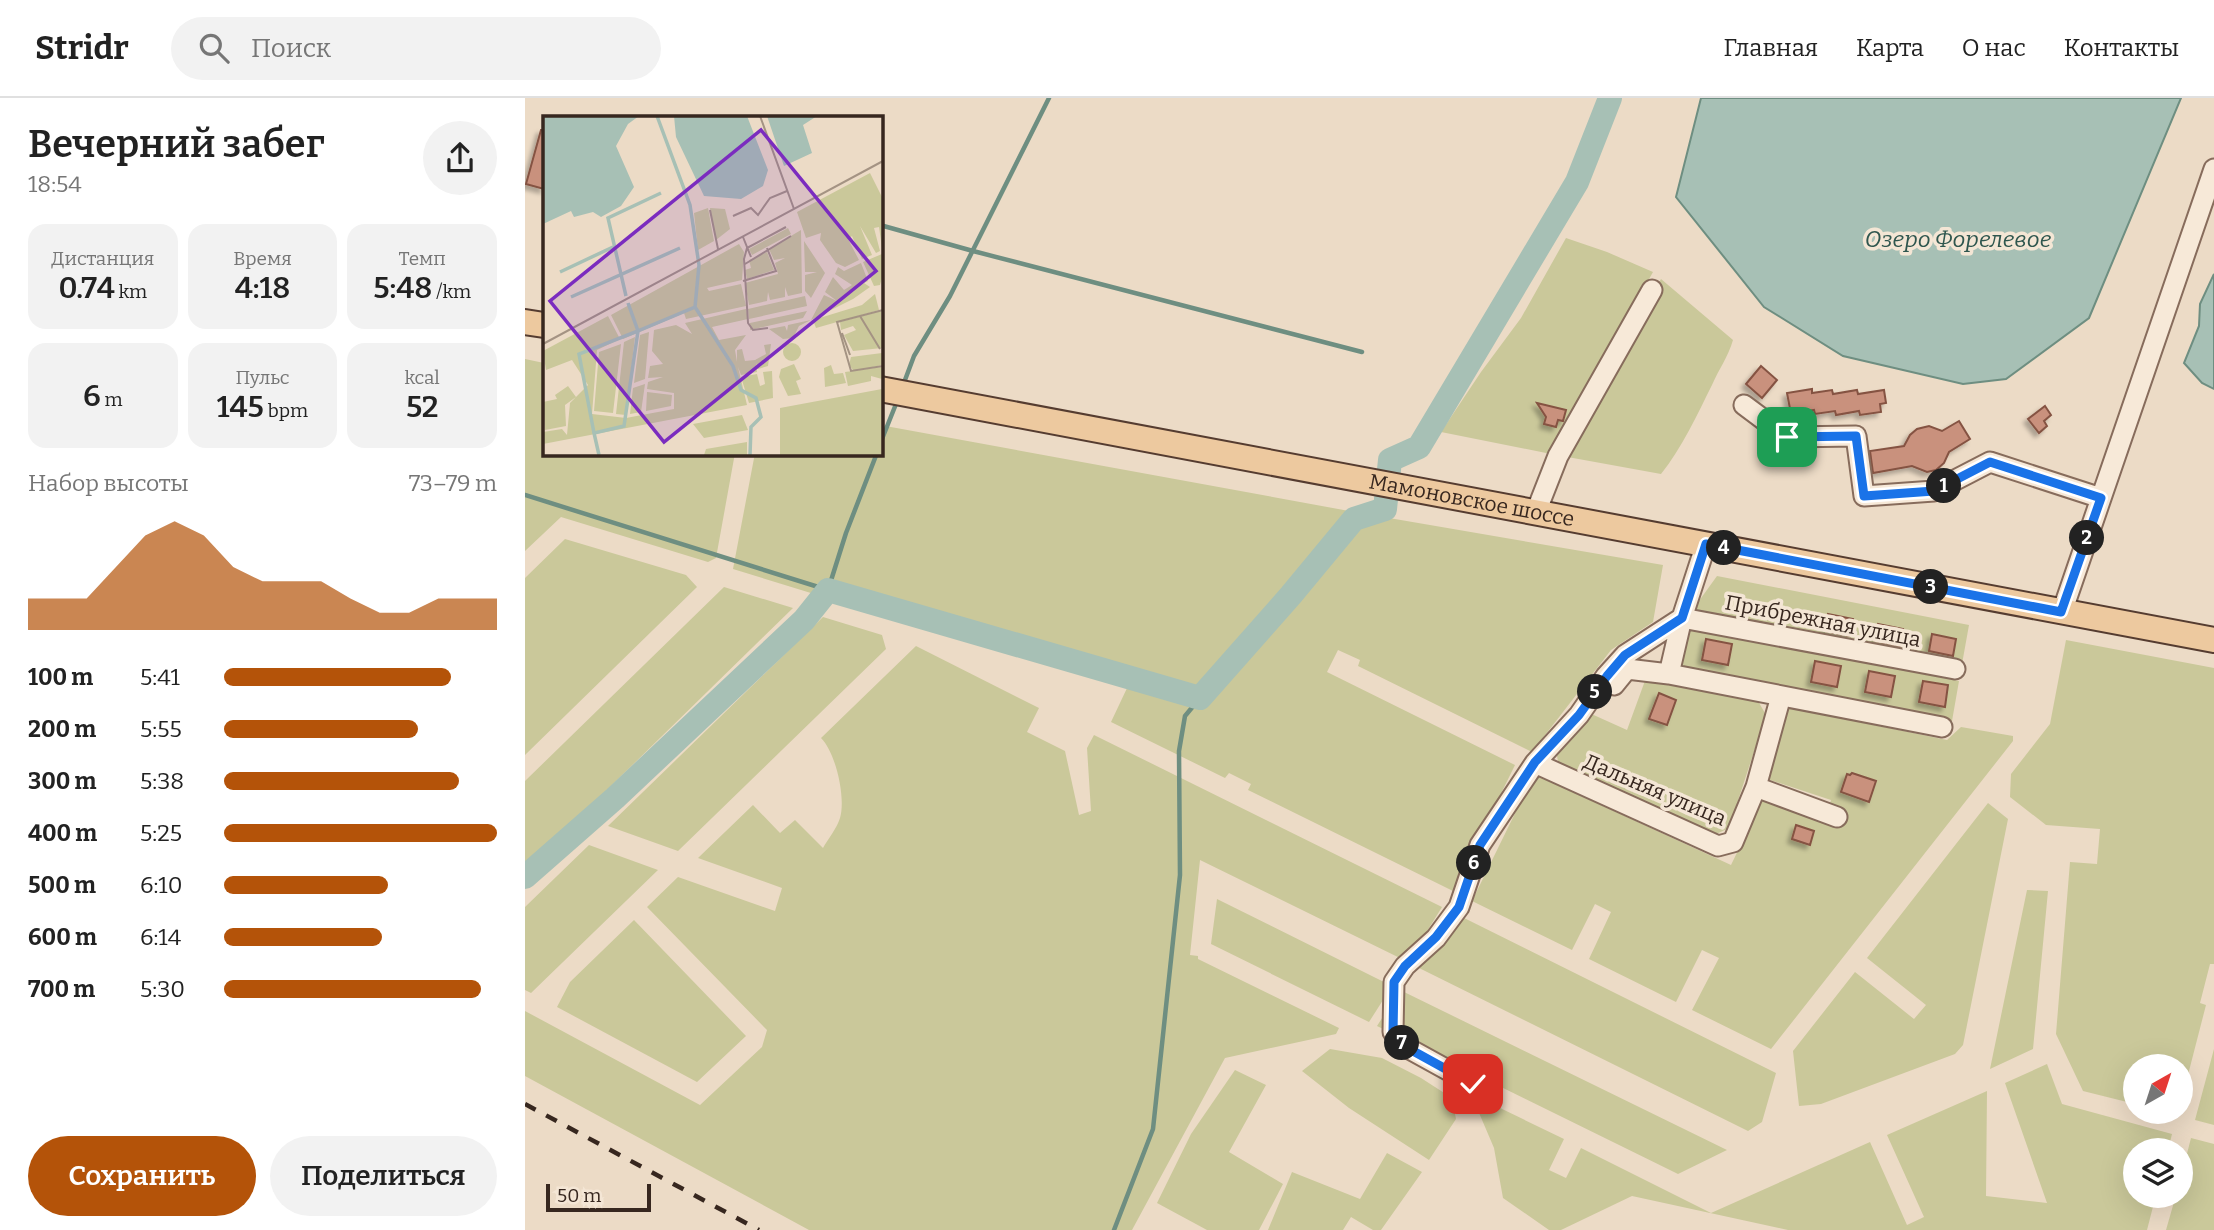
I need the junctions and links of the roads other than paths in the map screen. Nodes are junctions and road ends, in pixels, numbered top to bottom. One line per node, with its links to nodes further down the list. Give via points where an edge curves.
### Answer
1 (2214, 169): 7 (street)
2 (1653, 290): 8 (street, via 1559,456)
3 (525, 322): 4 (main road)
4 (543, 325)
5 (882, 389): 8 (main road, Мамоновское шоссе)
6 (1744, 405): 7 (street, via 1787,437 1856,436 1864,496 1934,491 1990,462)
7 (2101, 498): 10 (street)
8 (1535, 512): 9 (main road, Мамоновское шоссе)
9 (1706, 544): 10 (main road, Мамоновское шоссе); 11 (street)
10 (2061, 612): 12 (main road, Мамоновское шоссе)
11 (1682, 618): 13 (street, Прибрежная улица); 14 (street); 18 (street, via 1625,655)
12 (2214, 640)
13 (1955, 669)
14 (1669, 674): 15 (street); 16 (street, via 1627,669)
15 (1781, 696): 17 (street); 19 (street, Дальняя улица)
16 (1596, 708)
17 (1942, 727)
18 (1535, 762): 19 (street, Дальняя улица, via 1718,846 1733,842); 21 (street, via 1480,845 1459,907 1394,982 1393,1032 1404,1046)
19 (1756, 788): 20 (street)
20 (1837, 817)
21 (1473, 1084)

